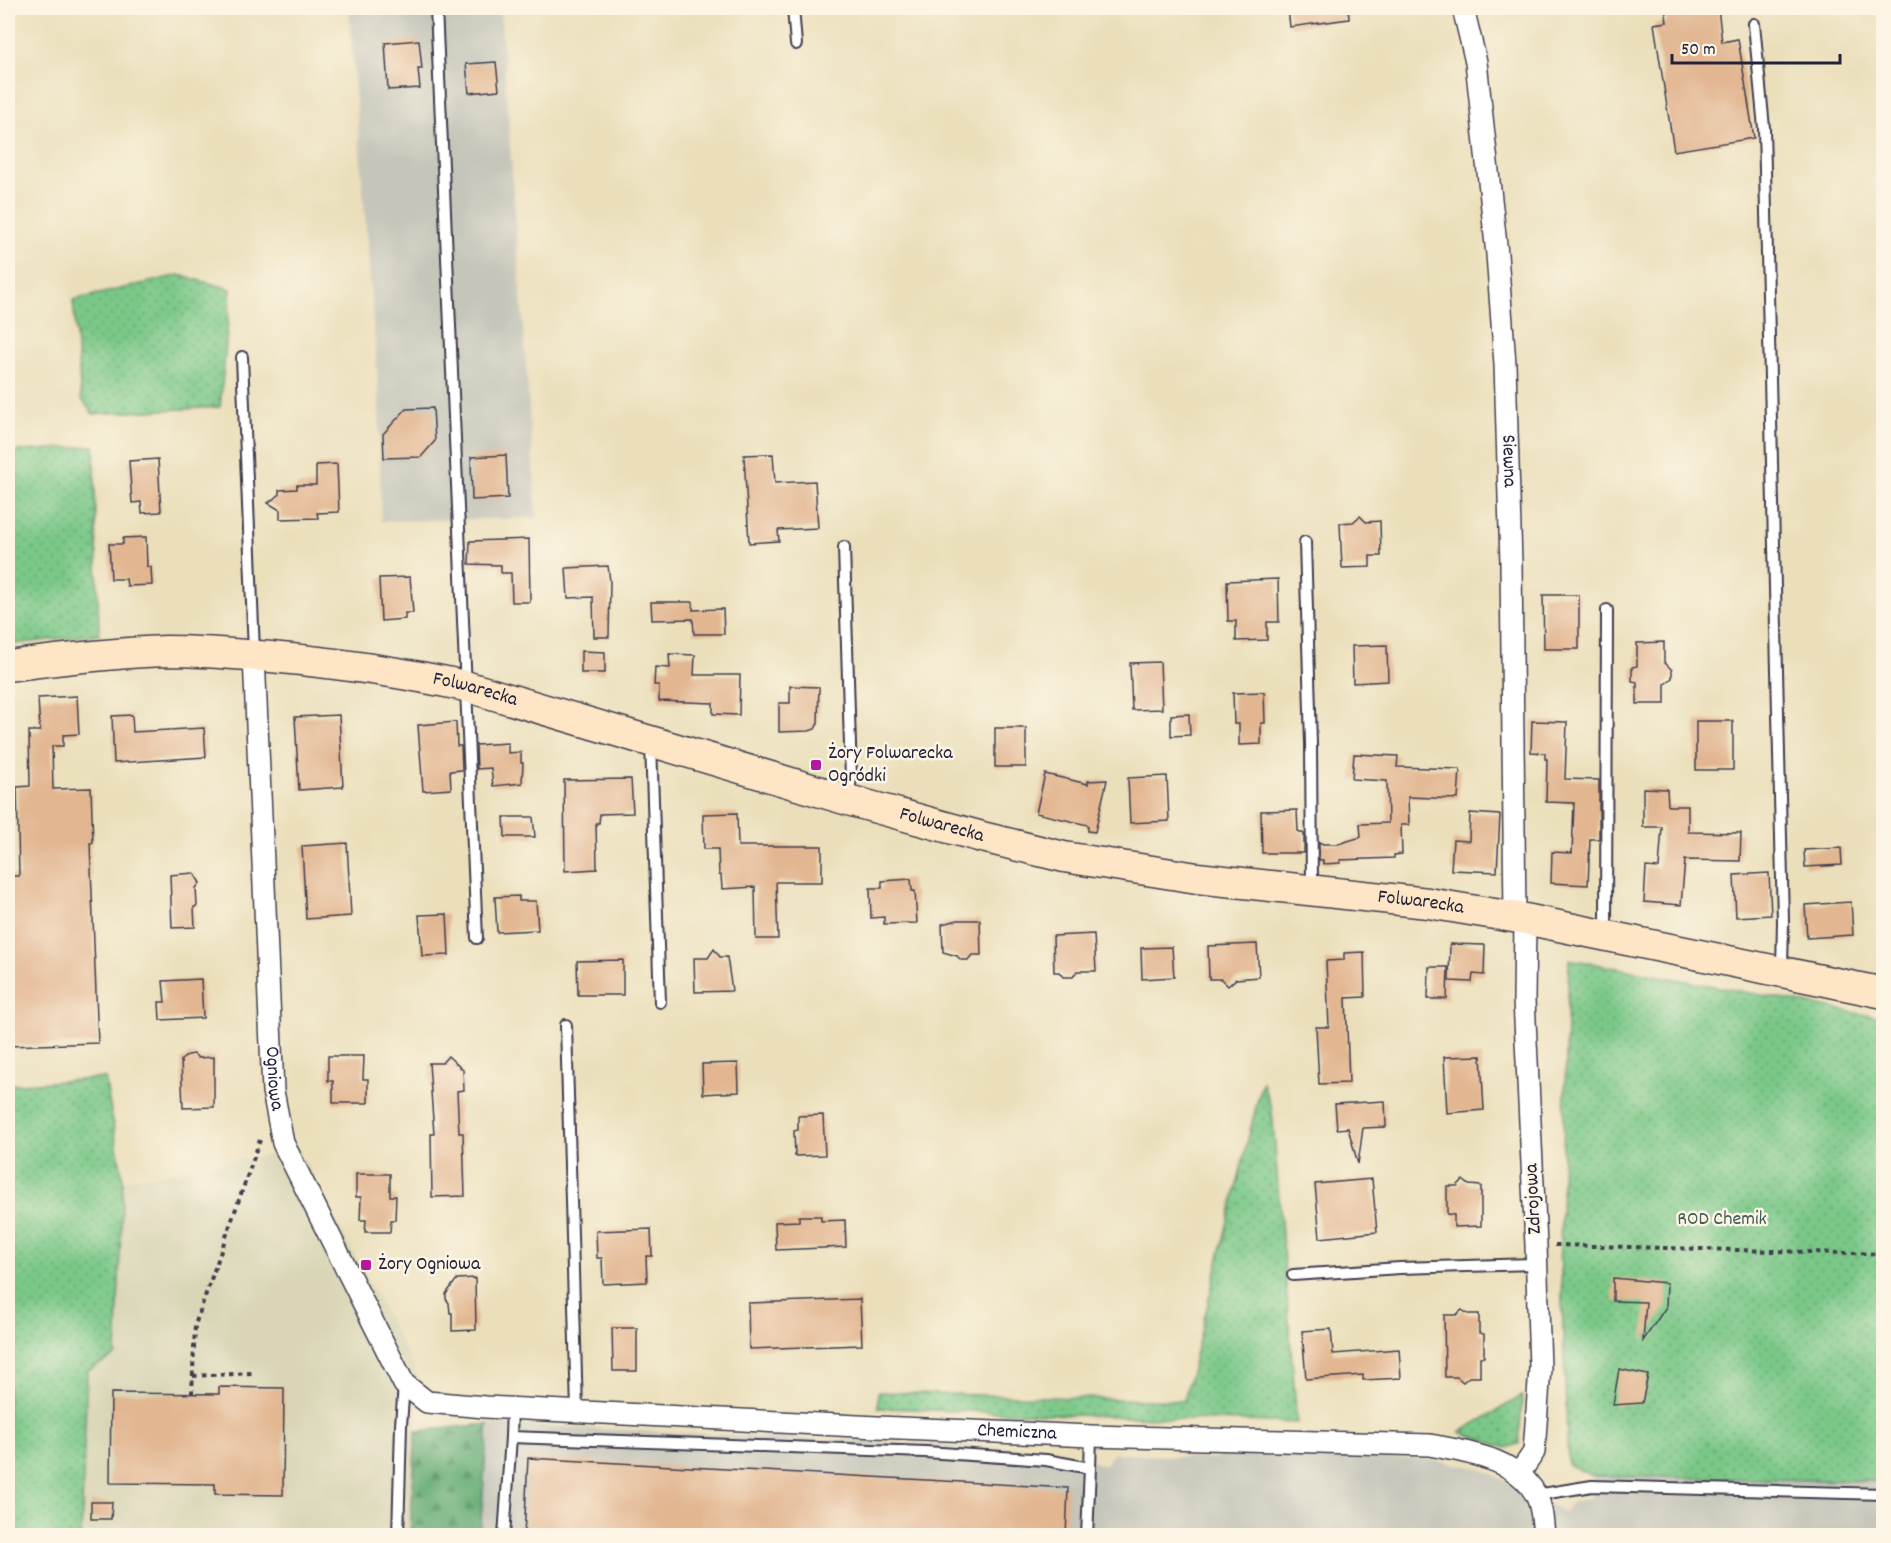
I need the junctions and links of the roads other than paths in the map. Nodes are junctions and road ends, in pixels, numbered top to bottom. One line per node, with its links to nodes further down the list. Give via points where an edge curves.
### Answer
1 (436, 8): 12 (lane)
2 (793, 8): 5 (lane)
3 (1463, 8): 16 (street, Siewna, via 1477,73 1505,364)
4 (1754, 24): 19 (lane, via 1764,128)
5 (796, 44)
6 (242, 357): 10 (lane)
7 (1305, 542): 15 (lane)
8 (844, 547): 14 (lane, via 851,778)
9 (1607, 610): 17 (lane)
10 (254, 656): 11 (street, Folwarecka, via 167,651 79,656); 12 (street, Folwarecka, via 407,673); 25 (street, Ogniowa, via 277,1119 283,1143)
11 (8, 666)
12 (465, 686): 13 (street, Folwarecka); 18 (lane)
13 (651, 741): 14 (street, Folwarecka); 21 (lane)
14 (848, 800): 15 (street, Folwarecka, via 1064,856 1197,878)
15 (1312, 891): 16 (street, Folwarecka, via 1428,903)
16 (1520, 918): 17 (street, Folwarecka); 23 (street, Zdrojowa)
17 (1606, 935): 19 (street, Folwarecka)
18 (477, 938)
19 (1782, 972): 20 (street, Folwarecka)
20 (1884, 993)
21 (660, 1002)
22 (566, 1025): 28 (lane)
23 (1537, 1255): 24 (lane); 32 (street, Zdrojowa, via 1540,1368 1534,1452)
24 (1293, 1275)
25 (404, 1384): 26 (street, Ogniowa, via 427,1402); 35 (lane)
26 (485, 1407): 27 (street, Chemiczna)
27 (512, 1408): 28 (street, Chemiczna); 30 (lane)
28 (577, 1411): 29 (street, Chemiczna)
29 (1091, 1436): 31 (lane); 32 (street, Chemiczna, via 1430,1445 1479,1456)
30 (511, 1437): 31 (lane, via 925,1452 1046,1460); 36 (lane)
31 (1090, 1468): 37 (lane)
32 (1519, 1474): 34 (street, Chemiczna)
33 (1884, 1494): 34 (lane, via 1592,1486)
34 (1536, 1495): 38 (street)
35 (398, 1536)
36 (504, 1536)
37 (1086, 1536)
38 (1544, 1536)

